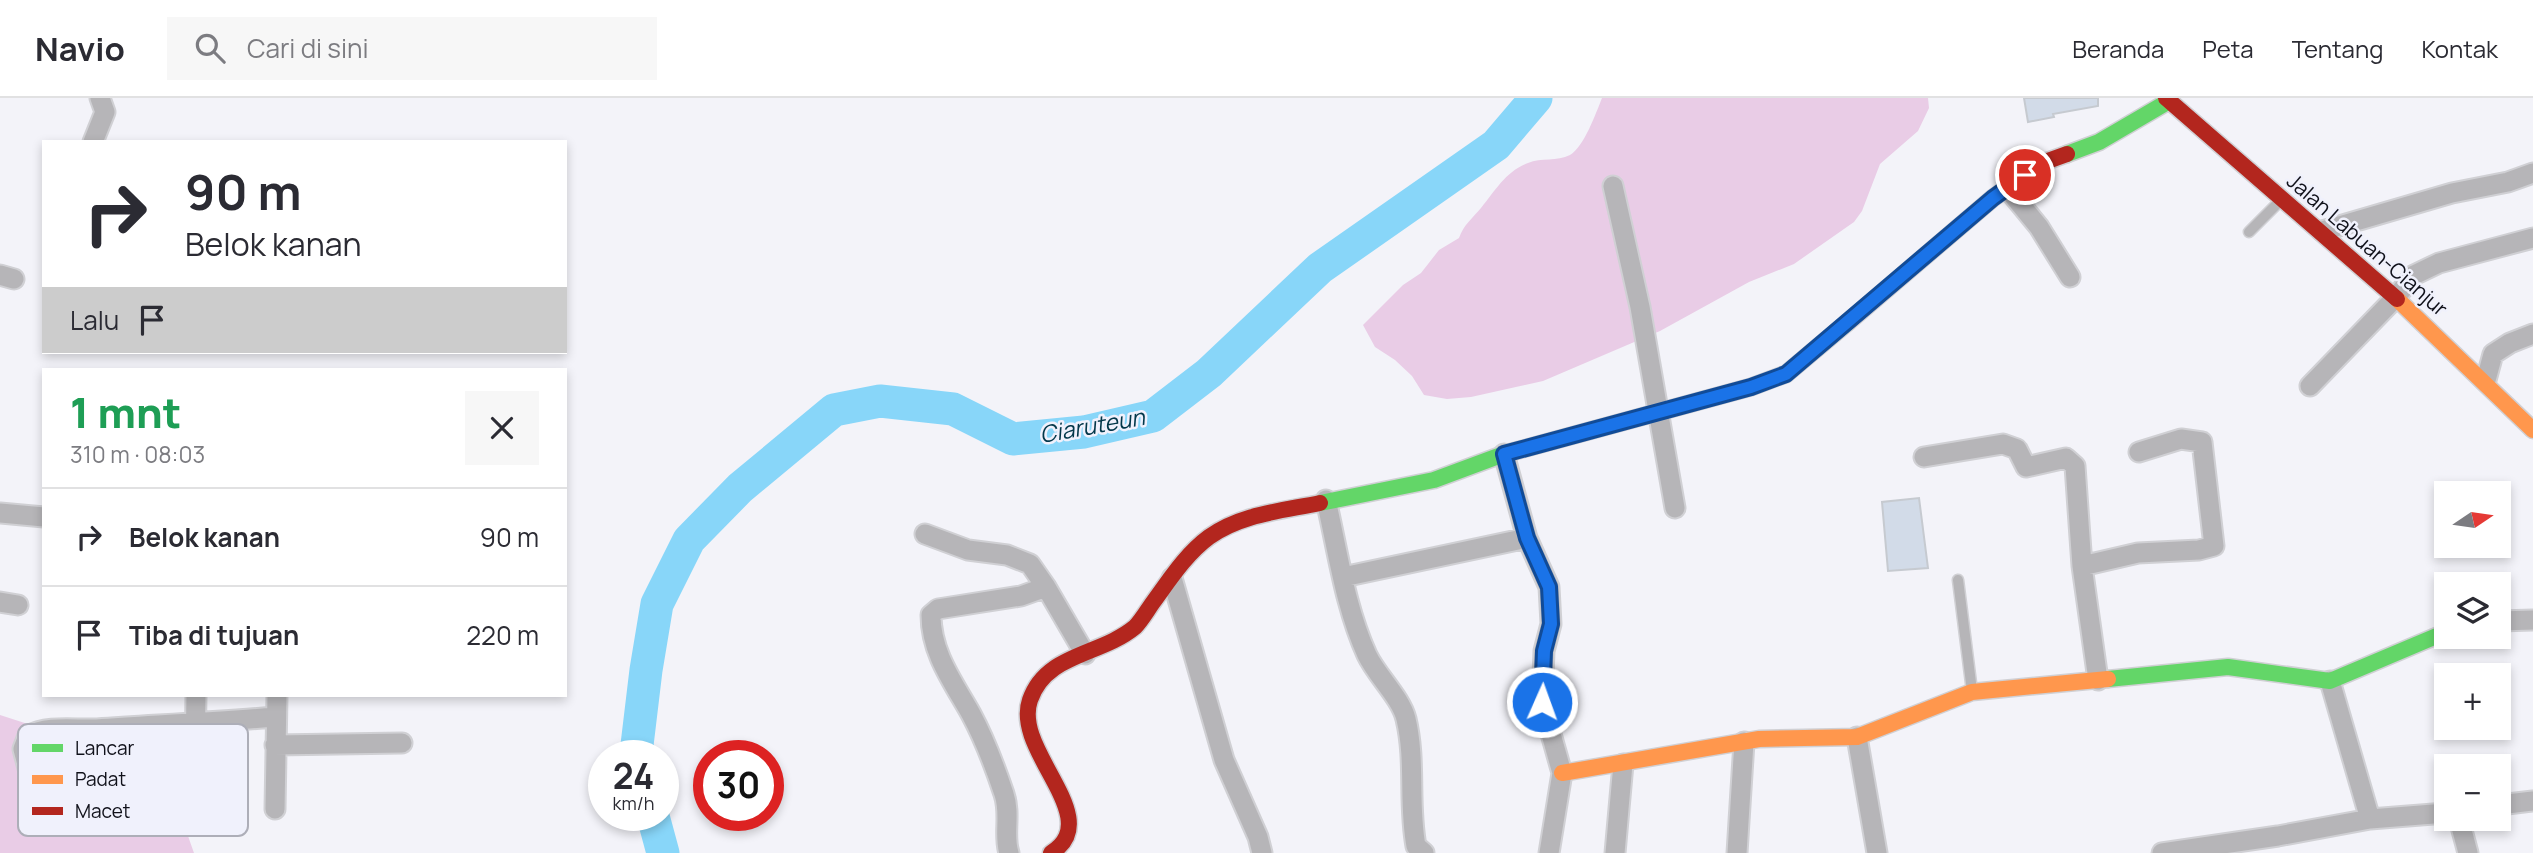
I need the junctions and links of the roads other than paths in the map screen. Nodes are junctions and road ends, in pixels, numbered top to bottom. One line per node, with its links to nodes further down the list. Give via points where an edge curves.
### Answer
1 (100, 98): 3 (street, via 106,113)
2 (2168, 99): 6 (main road, via 2099,142 2042,163); 7 (main road, Jalan Labuan-Cianjur)
3 (94, 140)
4 (2533, 173): 8 (street)
5 (1613, 186): 16 (street)
6 (2007, 188): 11 (street, via 2039,227); 16 (main road, via 1786,374)
7 (2283, 198): 8 (main road, Jalan Labuan-Cianjur); 9 (lane)
8 (2322, 231): 12 (main road, Jalan Labuan-Cianjur)
9 (2249, 232)
10 (2533, 239): 12 (street, via 2426,268)
11 (2070, 277)
12 (2396, 297): 14 (main road, Jalan Labuan-Cianjur); 15 (street)
13 (2533, 334): 14 (street, via 2493,354)
14 (2486, 380): 17 (main road, Jalan Labuan-Cianjur)
15 (2310, 386)
16 (1660, 411): 19 (main road); 22 (street)
17 (2533, 430)
18 (2139, 452): 27 (street, via 2181,439 2202,442 2214,546 2138,553)
19 (1504, 454): 21 (main road, via 1434,480); 26 (street)
20 (1924, 457): 27 (street, via 2003,444 2017,449 2026,467 2066,458 2075,466)
21 (1326, 500): 28 (street); 29 (main road, via 1241,519 1209,537)
22 (1675, 508)
23 (0, 513): 24 (street)
24 (42, 517)
25 (925, 534): 31 (street, via 968,550 1007,555 1030,564)
26 (1527, 538): 28 (street); 49 (street, via 1549,587 1551,624 1544,651 1542,702)
27 (2082, 566): 36 (street)
28 (1343, 577): 60 (street, via 1368,656 1405,715 1410,738 1412,823 1416,846)
29 (1172, 578): 35 (main road, via 1136,626); 59 (street, via 1224,760)
30 (1958, 580): 38 (lane)
31 (1046, 587): 35 (street); 57 (street, via 1021,596 938,609 931,615 931,633 942,665 982,737 1006,798)
32 (2533, 620): 33 (street)
33 (2511, 621)
34 (2434, 637): 37 (main road)
35 (1085, 654): 58 (main road, via 1043,675 1028,705 1029,732 1069,817 1068,836)
36 (2098, 680): 37 (main road, via 2228,667); 38 (main road)
37 (2330, 681): 54 (street)
38 (1972, 692): 44 (main road)
39 (195, 697): 42 (street)
40 (277, 697): 41 (street)
41 (276, 717): 42 (street); 47 (street)
42 (195, 723): 43 (street)
43 (178, 724)
44 (1857, 737): 45 (main road); 64 (street)
45 (1744, 742): 48 (main road); 63 (street)
46 (402, 743): 47 (street)
47 (275, 745): 52 (street)
48 (1623, 764): 49 (main road); 62 (street)
49 (1562, 773): 61 (street)
50 (2533, 802): 51 (street)
51 (2511, 805)
52 (275, 809)
53 (2434, 814): 54 (street)
54 (2370, 819): 56 (street)
55 (2462, 831): 66 (street)
56 (2280, 845): 65 (street)
57 (1009, 853)
58 (1051, 853)
59 (1262, 853)
60 (1424, 853)
61 (1549, 853)
62 (1615, 853)
63 (1737, 853)
64 (1877, 853)
65 (2162, 853)
66 (2468, 853)

